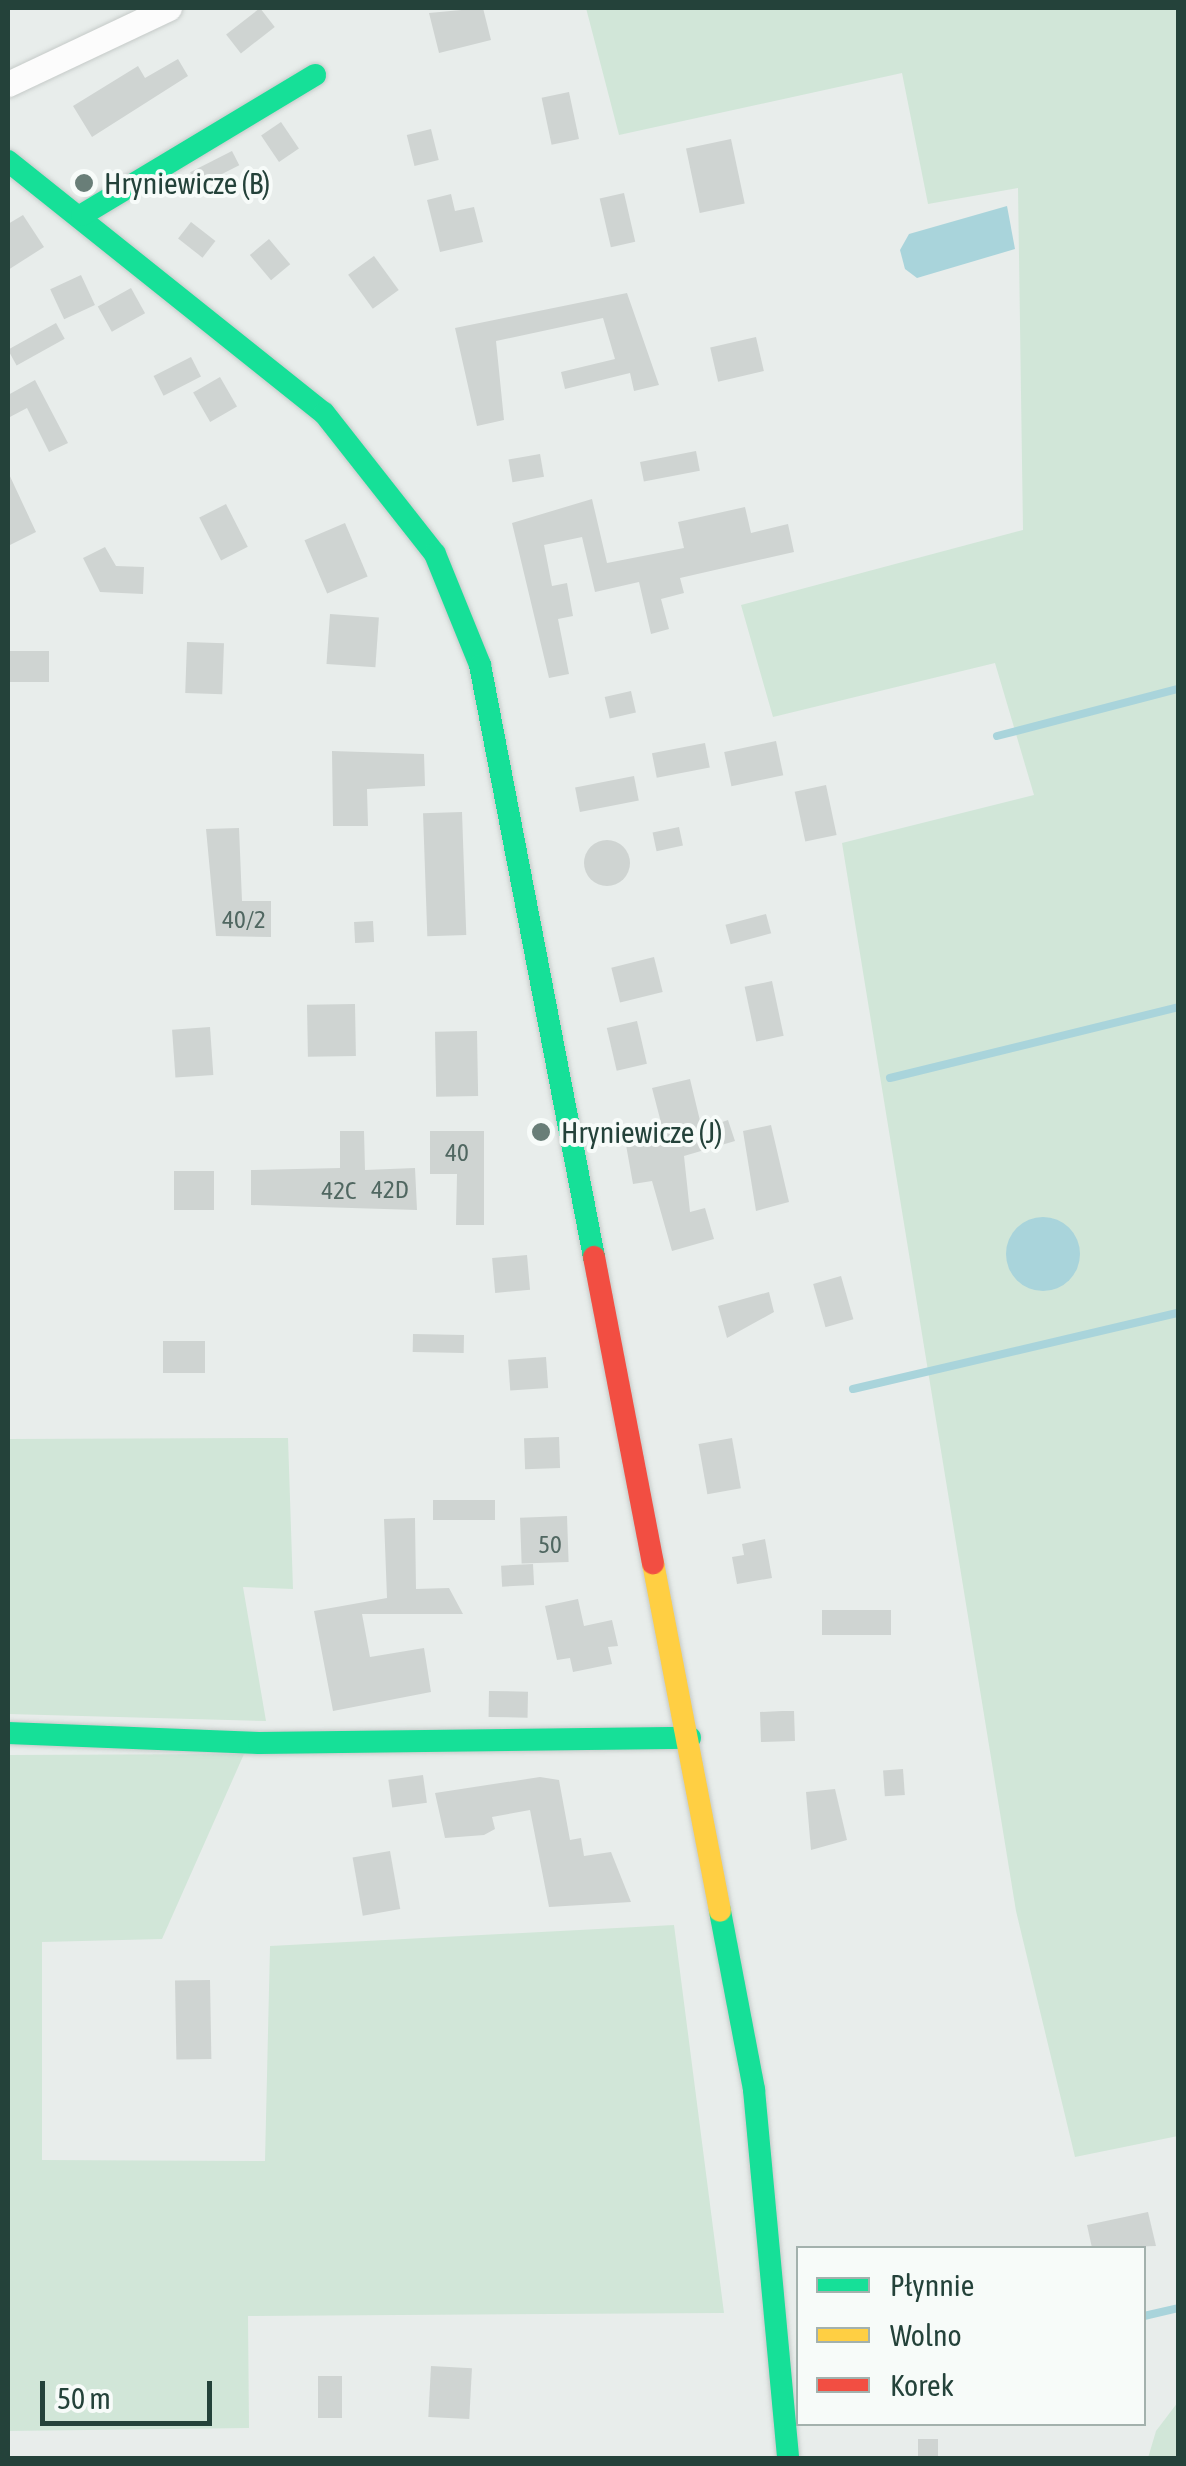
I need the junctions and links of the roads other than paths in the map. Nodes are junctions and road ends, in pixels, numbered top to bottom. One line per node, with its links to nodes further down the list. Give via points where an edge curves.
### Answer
1 (169, 8): 3 (street)
2 (315, 75): 5 (street)
3 (8, 84)
4 (8, 161): 5 (street)
5 (82, 215): 7 (street, via 324,413 402,504 459,609 504,765)
6 (8, 1733): 7 (street, via 259,1743)
7 (690, 1738): 8 (street, via 762,2138)
8 (788, 2458)

